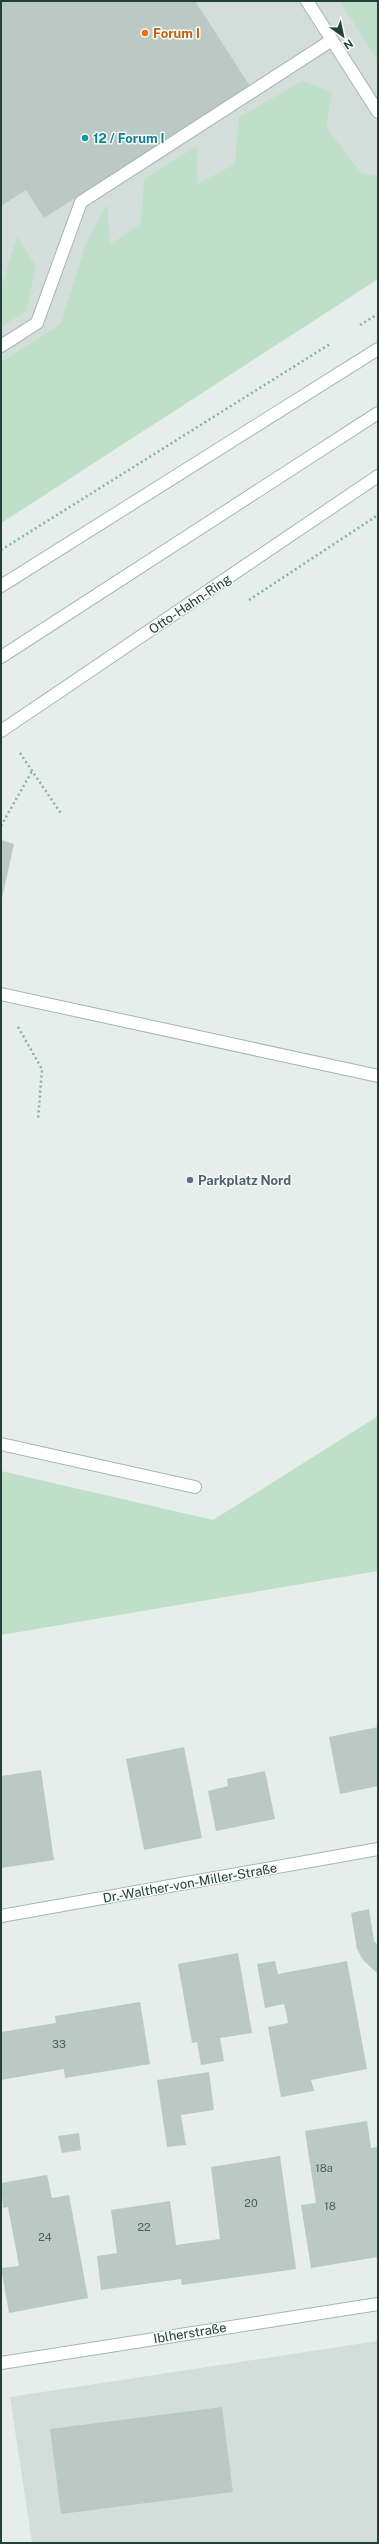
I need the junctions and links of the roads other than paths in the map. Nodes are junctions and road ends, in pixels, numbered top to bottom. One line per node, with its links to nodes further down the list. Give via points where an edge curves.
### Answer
1 (307, 1): 2 (street)
2 (332, 40): 3 (street); 4 (street, via 81,202 37,323)
3 (378, 112)
4 (1, 346)
5 (378, 349): 8 (street)
6 (378, 413): 9 (street)
7 (378, 476): 10 (street, Otto-Hahn-Ring)
8 (1, 586)
9 (1, 657)
10 (1, 731)
11 (1, 994): 12 (street)
12 (378, 1076)
13 (1, 1444): 14 (street)
14 (195, 1487)
15 (378, 1849): 16 (street, Dr.-Walther-von-Miller-Straße)
16 (1, 1916)
17 (378, 2304): 18 (street, Iblherstraße)
18 (1, 2363)

